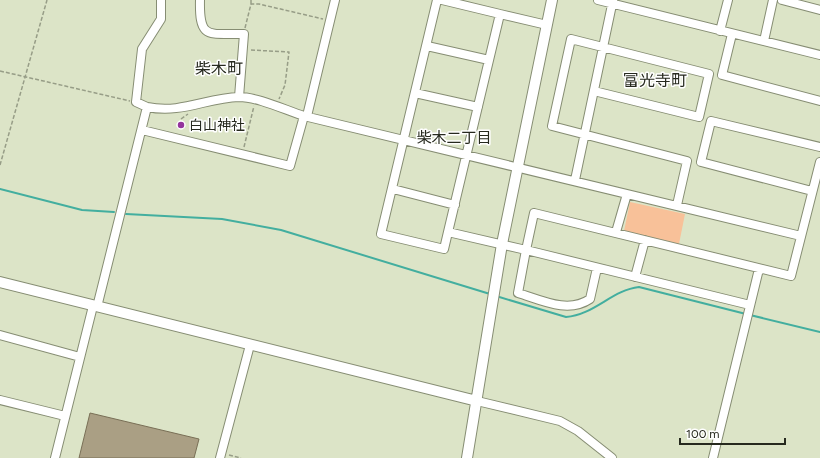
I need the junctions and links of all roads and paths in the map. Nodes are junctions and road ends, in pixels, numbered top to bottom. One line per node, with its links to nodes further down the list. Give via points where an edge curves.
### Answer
1 (47, 0): 30 (path)
2 (161, 0): 36 (street, via 161,19 142,49)
3 (200, 0): 21 (street, via 203,29 208,32)
4 (251, 0): 14 (path)
5 (335, 0): 18 (street)
6 (437, 0): 24 (street)
7 (442, 0): 15 (street)
8 (552, 0): 19 (street)
9 (598, 0): 13 (street)
10 (728, 0): 20 (street)
11 (773, 0): 23 (street)
12 (782, 0): 16 (street)
13 (613, 2): 20 (street); 26 (street)
14 (251, 4): 18 (path); 21 (path)
15 (480, 4): 17 (street)
16 (820, 10)
17 (500, 14): 19 (street); 28 (street)
18 (329, 20): 40 (street)
19 (547, 25): 49 (street)
20 (720, 31): 22 (street)
21 (244, 34): 25 (street)
22 (732, 34): 23 (street); 35 (street, via 722,75)
23 (764, 41): 27 (street)
24 (427, 46): 28 (street); 32 (street)
25 (243, 47): 33 (street); 38 (path, via 254,51 289,52 285,85)
26 (604, 47): 31 (street); 31 (street, via 709,74 699,117); 42 (street, via 571,39 552,126)
27 (820, 55)
28 (489, 60): 39 (street)
29 (0, 71): 30 (path)
30 (25, 78): 36 (path); 48 (path)
31 (594, 91): 42 (street)
32 (415, 93): 39 (street); 43 (street)
33 (240, 97): 34 (street); 37 (street, via 166,110)
34 (256, 100): 38 (street); 45 (path)
35 (820, 101)
36 (136, 102): 37 (street)
37 (147, 107): 41 (street)
38 (276, 107): 40 (street)
39 (478, 107): 46 (street)
40 (306, 116): 43 (street); 45 (street, via 290,166)
41 (142, 130): 45 (street); 66 (street)
42 (585, 134): 50 (street); 55 (street, via 687,160)
43 (403, 140): 46 (street); 51 (street)
44 (820, 147): 52 (street, via 711,121 701,162)
45 (242, 155)
46 (467, 155): 49 (street); 54 (street)
47 (820, 162): 52 (street)
48 (0, 165)
49 (517, 168): 50 (street); 60 (street)
50 (575, 180): 53 (street)
51 (393, 189): 54 (street); 56 (street, via 381,234 444,249)
52 (812, 191): 58 (street)
53 (626, 194): 55 (street); 57 (street)
54 (455, 205): 56 (street)
55 (677, 205): 58 (street)
56 (448, 232): 60 (street)
57 (616, 232): 59 (street); 61 (street, via 534,213)
58 (801, 236): 63 (street, via 792,276)
59 (645, 240): 63 (street); 64 (street)
60 (502, 244): 61 (street); 72 (street)
61 (526, 250): 62 (street); 62 (street, via 518,293 560,306 581,305 590,299)
62 (597, 268): 64 (street)
63 (759, 269): 67 (street)
64 (635, 277): 67 (street)
65 (0, 282): 66 (street)
66 (95, 306): 69 (street); 70 (street)
67 (750, 307): 79 (street)
68 (0, 335): 70 (street)
69 (250, 346): 72 (street); 74 (street)
70 (80, 357): 73 (street)
71 (0, 400): 73 (street)
72 (477, 400): 77 (street); 78 (street, via 560,422 578,431)
73 (66, 416): 75 (street)
74 (221, 456): 76 (path)
75 (55, 458)
76 (241, 458)
77 (467, 458)
78 (612, 458)
79 (713, 458)

